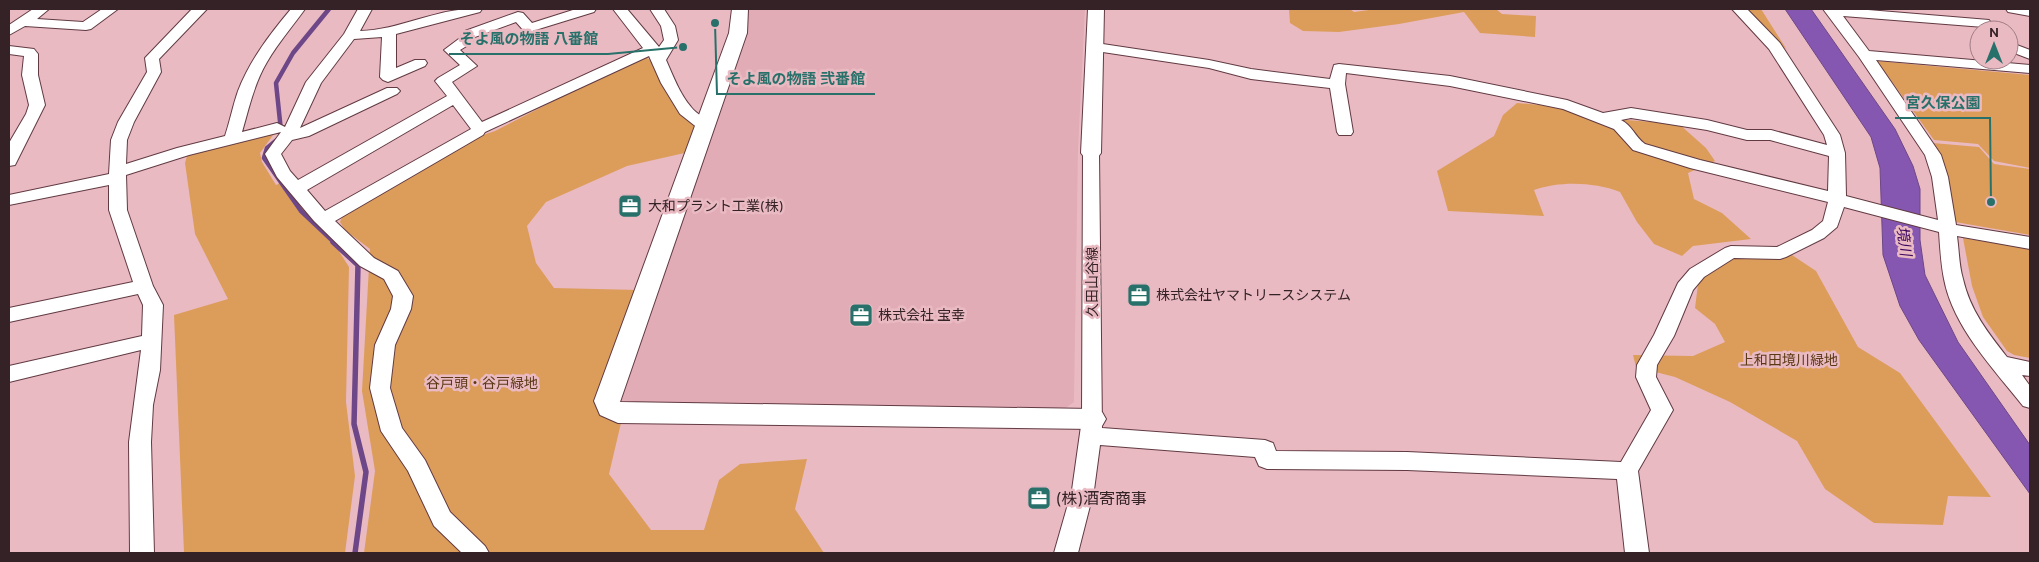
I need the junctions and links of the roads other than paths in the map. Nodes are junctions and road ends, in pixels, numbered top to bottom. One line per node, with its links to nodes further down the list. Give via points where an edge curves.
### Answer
1 (42, 9): 18 (street)
2 (111, 9): 18 (street, via 86,26)
3 (200, 9): 43 (street, via 152,58 154,72 119,140)
4 (298, 9): 39 (street, via 248,84)
5 (365, 9): 22 (street)
6 (475, 9): 21 (street)
7 (492, 9): 17 (street)
8 (589, 9): 17 (street, via 529,28 518,16)
9 (620, 9): 25 (street)
10 (656, 9): 25 (street, via 668,26 671,40)
11 (740, 9): 34 (street, via 738,33)
12 (1096, 9): 23 (street, 久田山谷線)
13 (1739, 9): 41 (street, via 1775,46 1832,135)
14 (2013, 9): 16 (street)
15 (1830, 10): 19 (street); 26 (street)
16 (2030, 12)
17 (503, 21): 31 (street, via 470,34 451,50 470,66 443,81)
18 (22, 22): 20 (street)
19 (1969, 24)
20 (9, 31)
21 (389, 31): 22 (street); 27 (street, via 388,77)
22 (350, 34): 35 (street, via 314,82)
23 (1096, 47): 29 (street, via 1209,64 1251,74); 40 (street, 久田山谷線)
24 (9, 50): 33 (street, via 31,54 30,75 37,105)
25 (656, 54): 34 (street, via 686,111); 36 (street)
26 (1865, 56): 28 (street); 48 (street, via 1933,155 1940,178)
27 (420, 63)
28 (2030, 69)
29 (1337, 84): 32 (street, via 1340,68 1450,81 1567,105); 38 (street)
30 (392, 92): 35 (street, via 303,134)
31 (455, 98): 36 (street); 44 (street)
32 (1602, 118): 41 (street, via 1631,113 1747,135 1771,135); 46 (street, via 1623,128 1631,143 1639,147)
33 (28, 124): 37 (street); 42 (street)
34 (705, 126): 57 (street, via 607,401 609,408 618,414)
35 (286, 128): 39 (street); 44 (street, via 273,154)
36 (479, 129): 47 (street)
37 (9, 130)
38 (1345, 132)
39 (232, 139): 43 (street, via 183,151)
40 (1091, 153): 57 (street, 久田山谷線)
41 (1837, 153): 46 (street)
42 (9, 161)
43 (117, 175): 45 (street); 50 (street, via 118,210)
44 (296, 189): 47 (street)
45 (9, 200)
46 (1837, 200): 48 (street); 58 (street, via 1831,223 1818,234 1780,253 1731,252 1697,273 1685,288 1647,365 1646,377 1662,410)
47 (322, 220): 60 (street, via 367,262 391,275 403,296 401,309 385,345 380,388 392,432 418,466 442,518)
48 (1944, 228): 49 (street); 53 (street, via 1953,279 1962,307 1980,337)
49 (2030, 243)
50 (144, 286): 51 (street); 52 (street, via 153,305)
51 (9, 316)
52 (150, 340): 55 (street); 59 (street, via 150,370 140,442)
53 (2003, 364): 54 (street); 56 (street)
54 (2030, 369)
55 (9, 374)
56 (2030, 400)
57 (1092, 428): 58 (street, via 1265,450 1267,460 1407,461); 61 (street, 久田山谷線, via 1083,490)
58 (1627, 471): 62 (street)
59 (142, 553)
60 (477, 553)
61 (1066, 553)
62 (1638, 553)

